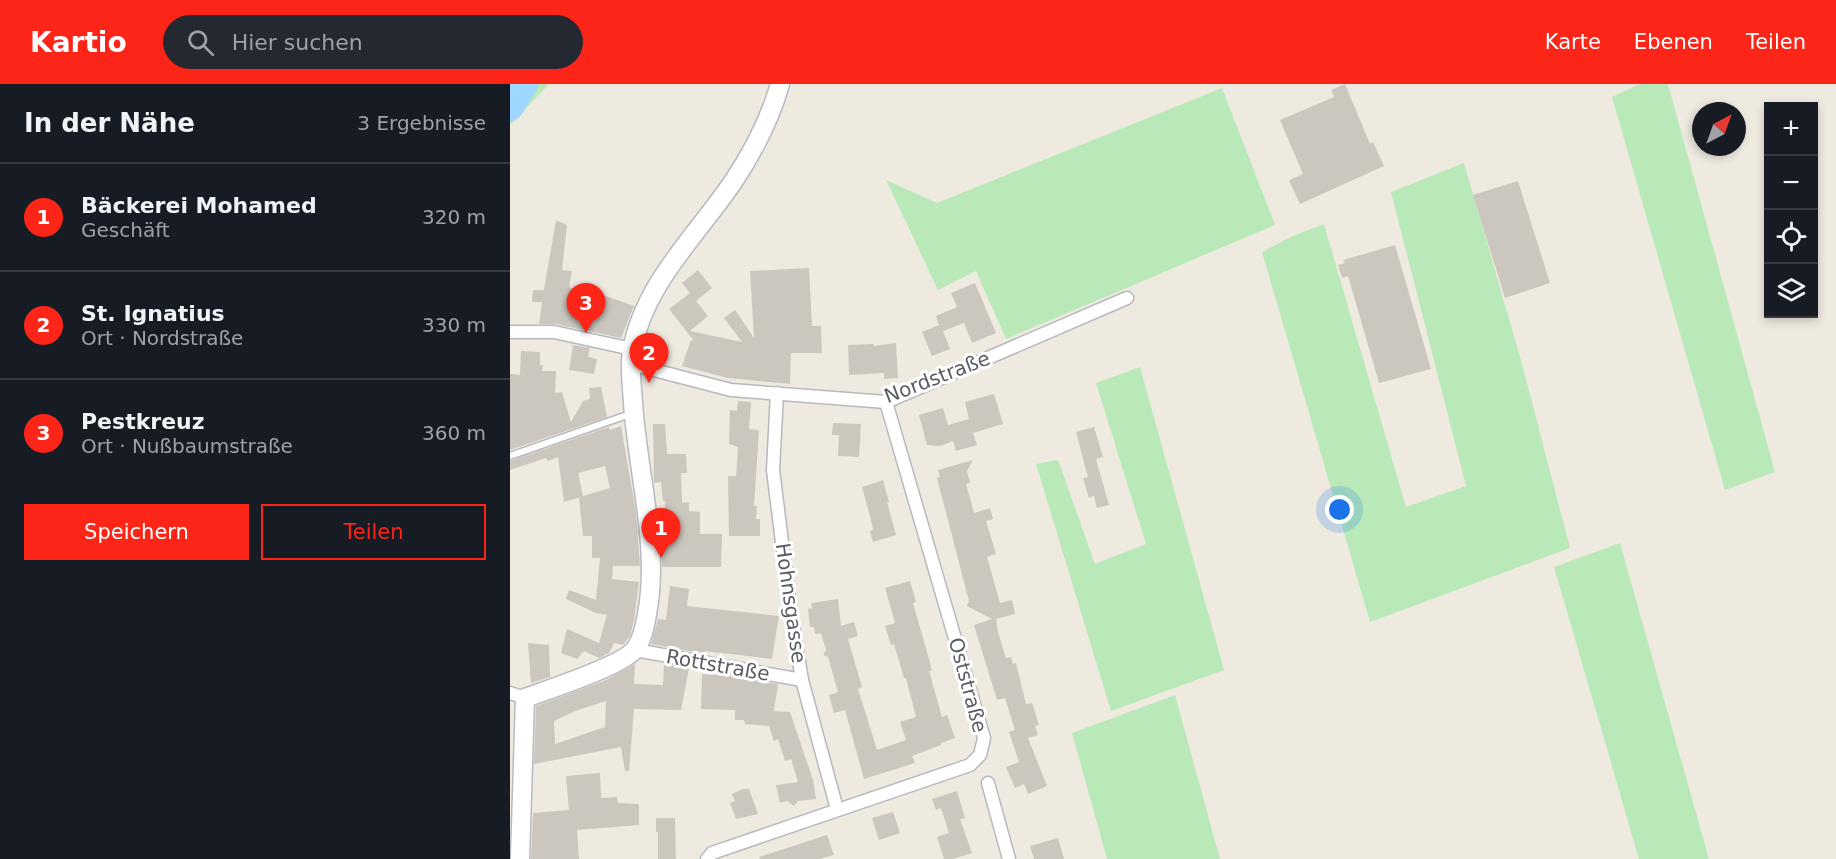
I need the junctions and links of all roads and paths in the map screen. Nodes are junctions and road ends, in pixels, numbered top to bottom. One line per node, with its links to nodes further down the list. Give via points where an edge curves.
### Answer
1 (780, 84): 4 (main road, via 768,118 739,172 651,298 639,324)
2 (1127, 298): 6 (street, Nordstraße)
3 (510, 332): 4 (street, Nordstraße, via 554,332)
4 (631, 357): 5 (street, Nordstraße, via 731,390); 7 (main road)
5 (777, 393): 6 (street, Nordstraße); 10 (street, Hohnsgasse, via 773,470)
6 (886, 402): 13 (street, Oststraße, via 984,738 980,755 970,765)
7 (633, 412): 8 (lane); 9 (main road, via 652,564 643,634)
8 (510, 456)
9 (635, 650): 10 (street, Rottstraße); 11 (main road, via 600,670)
10 (802, 680): 13 (street, Hohnsgasse)
11 (518, 696): 14 (main road)
12 (988, 783): 16 (street)
13 (837, 809): 15 (street, Oststraße, via 712,853)
14 (520, 859)
15 (707, 859)
16 (1010, 859)

